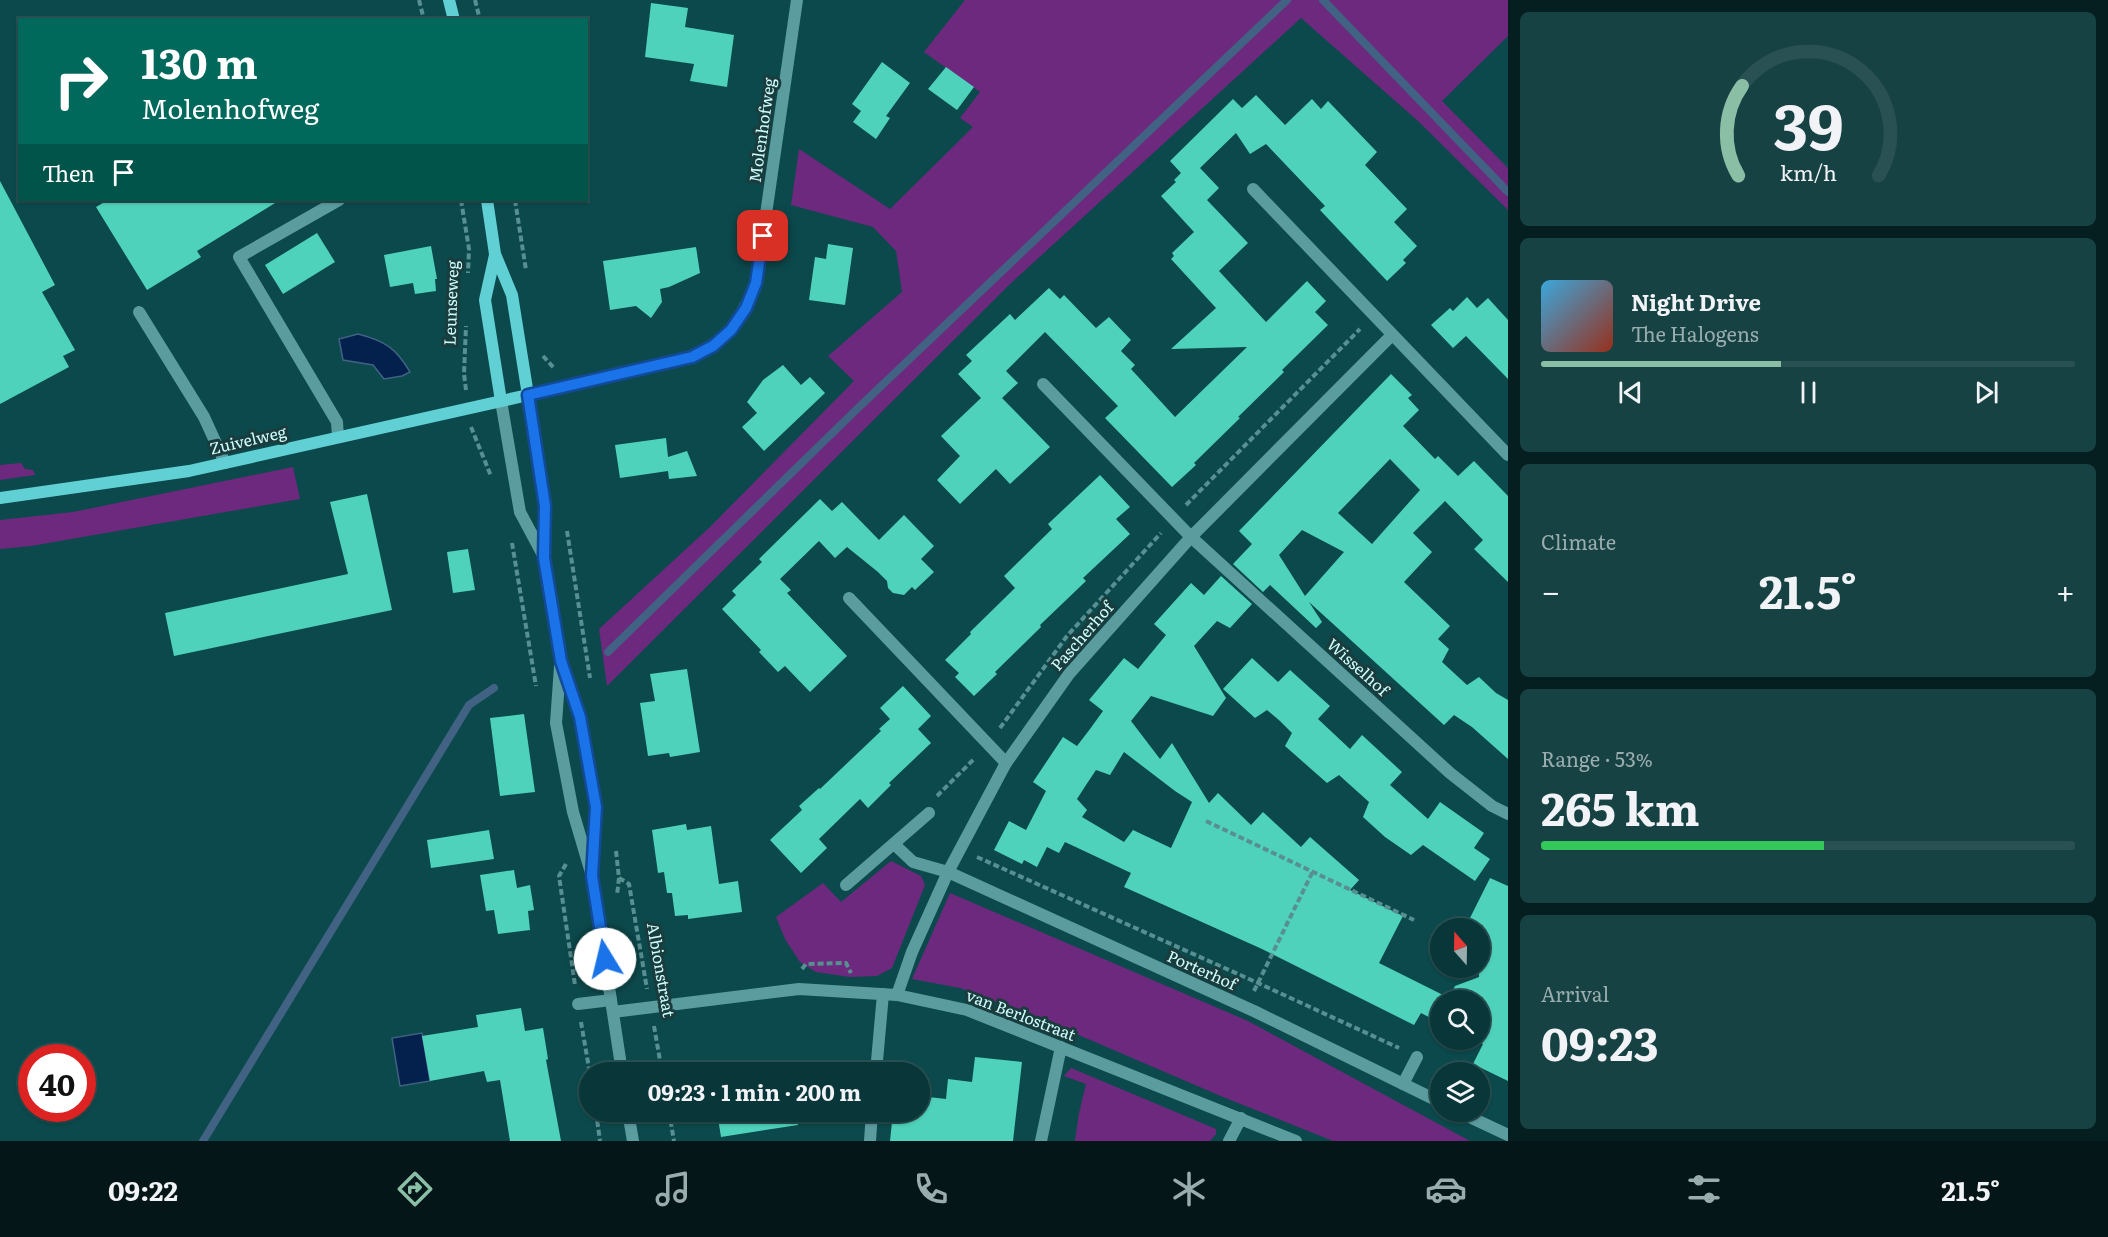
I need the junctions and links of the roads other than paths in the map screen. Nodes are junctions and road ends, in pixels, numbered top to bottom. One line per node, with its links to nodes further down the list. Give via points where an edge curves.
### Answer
1 (449, 0): 3 (main road)
2 (797, 0): 11 (street, Molenhofweg, via 756,283 746,308 731,330 692,357)
3 (454, 18)
4 (1253, 189): 9 (street)
5 (337, 201): 13 (street, via 239,257 337,422)
6 (487, 201): 7 (main road, Leunseweg)
7 (495, 254): 11 (main road, Leunseweg, via 512,295); 12 (main road, Leunseweg, via 485,300)
8 (139, 312): 15 (street, via 204,417)
9 (1392, 335): 14 (street); 17 (street, Pascherhof)
10 (1043, 384): 17 (street)
11 (528, 395): 12 (main road, Zuivelweg); 18 (street, via 545,506)
12 (501, 401): 13 (main road, Zuivelweg); 18 (street, via 520,512)
13 (338, 437): 15 (main road, Zuivelweg)
14 (1508, 454)
15 (225, 463): 16 (main road, Zuivelweg)
16 (0, 498)
17 (1191, 537): 21 (street, Pascherhof, via 1069,674); 23 (street, Wisselhof, via 1450,773)
18 (544, 558): 20 (street)
19 (849, 598): 21 (street)
20 (561, 661): 26 (street, via 556,723 573,812); 26 (street, via 580,717 596,807)
21 (1005, 762): 25 (street, Pascherhof)
22 (929, 813): 24 (street)
23 (1508, 814)
24 (894, 844): 25 (street, via 913,862); 27 (street)
25 (948, 872): 29 (street, Pascherhof); 36 (street, Porterhof)
26 (592, 876): 31 (street)
27 (846, 885)
28 (883, 994): 29 (street, van Berlostraat); 31 (street, van Berlostraat, via 799,989 651,1007); 35 (street)
29 (897, 995): 32 (street, van Berlostraat, via 967,1010)
30 (578, 1004): 31 (street, van Berlostraat)
31 (612, 1006): 34 (street)
32 (1061, 1047): 38 (street, van Berlostraat); 45 (street)
33 (1417, 1057): 36 (street)
34 (620, 1062)
35 (877, 1062)
36 (1403, 1084): 37 (street, Porterhof)
37 (1430, 1097)
38 (1241, 1118): 46 (street); 47 (street, van Berlostraat)
39 (630, 1122): 43 (street)
40 (871, 1122): 44 (street)
41 (1480, 1122): 42 (street)
42 (1508, 1135)
43 (633, 1141)
44 (870, 1141)
45 (1041, 1141)
46 (1229, 1141)
47 (1296, 1141)

